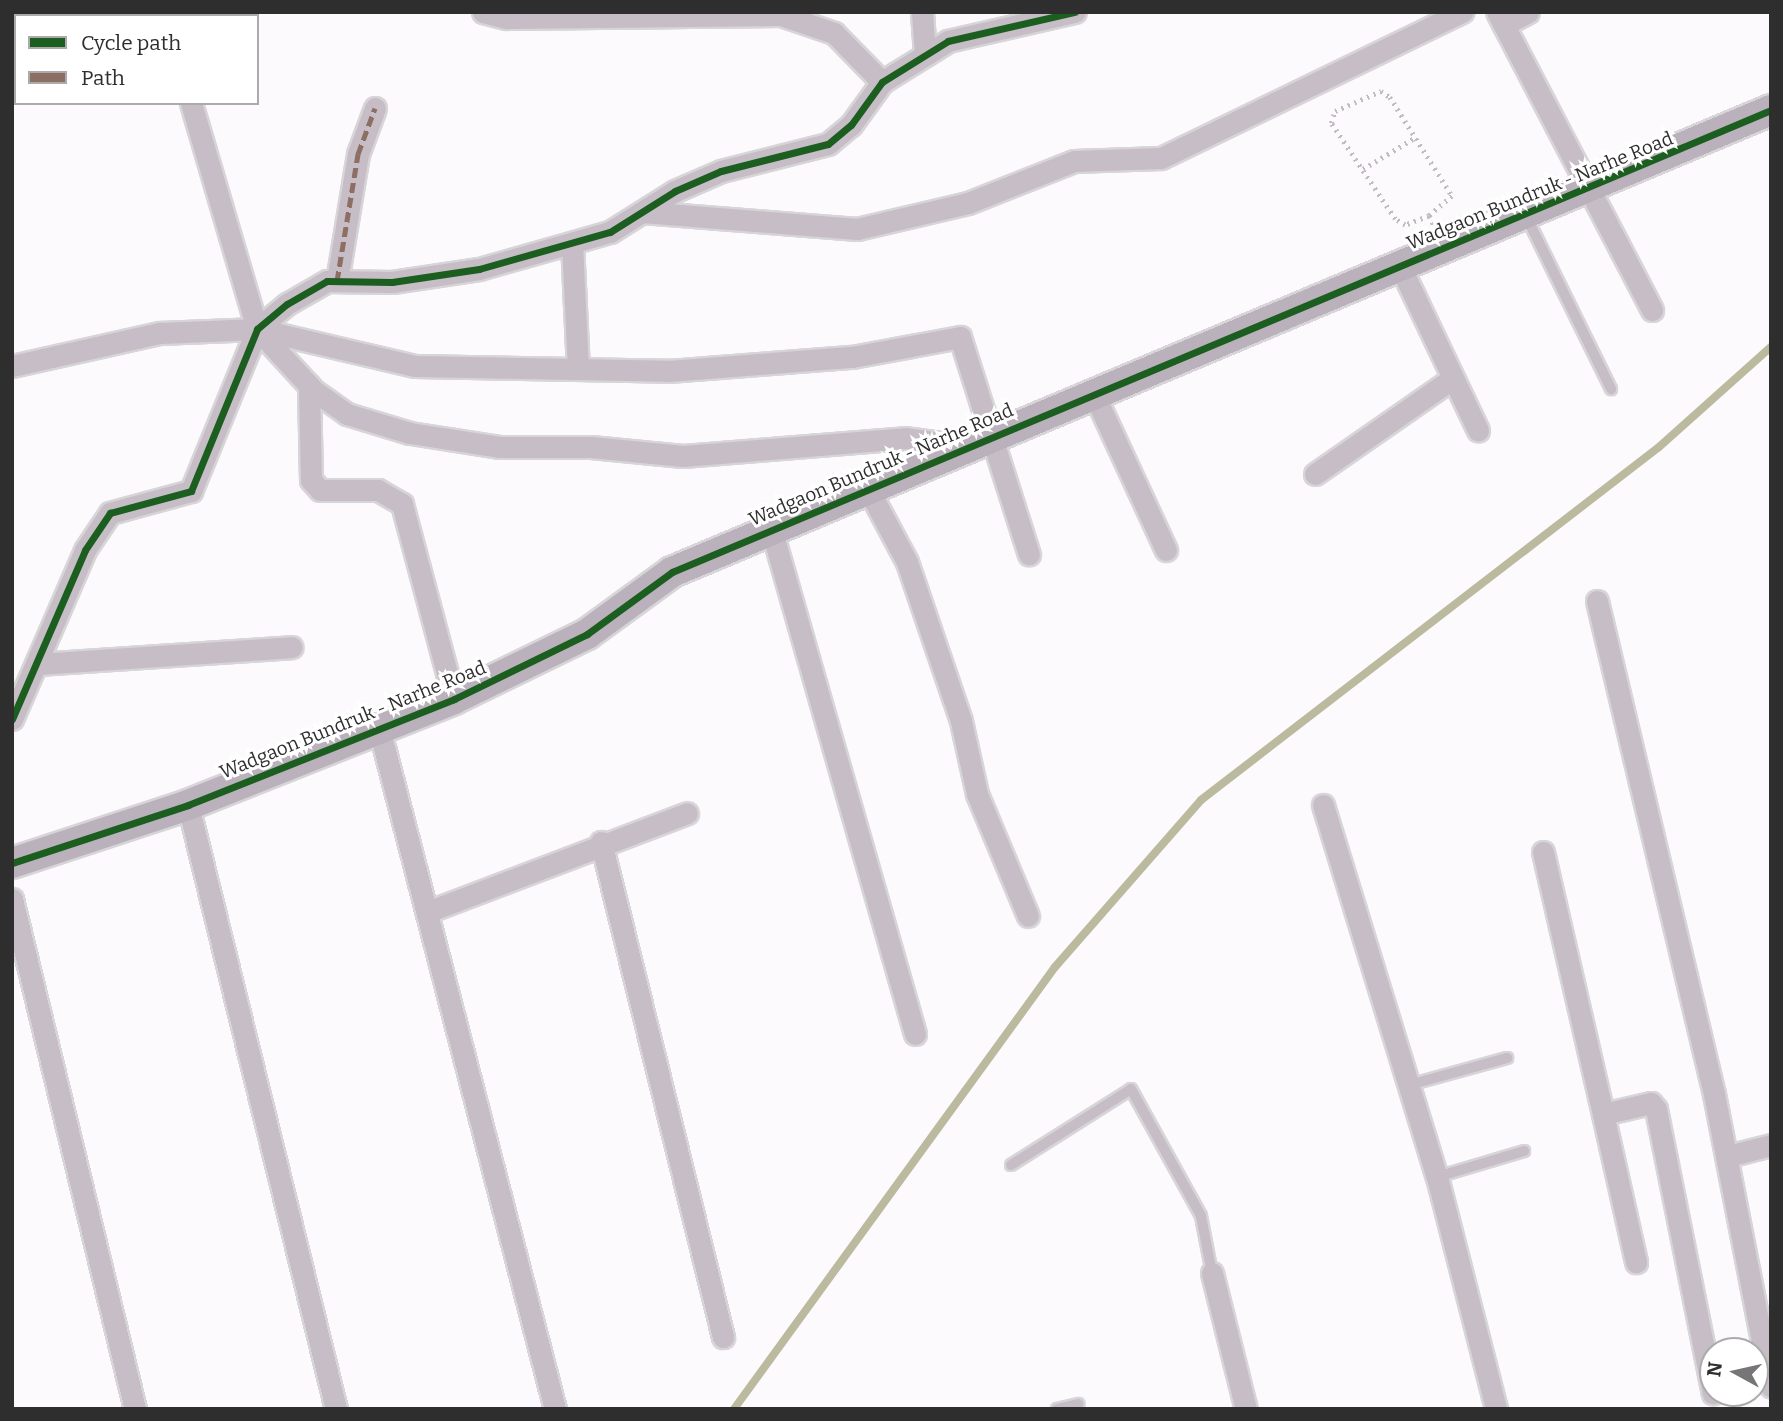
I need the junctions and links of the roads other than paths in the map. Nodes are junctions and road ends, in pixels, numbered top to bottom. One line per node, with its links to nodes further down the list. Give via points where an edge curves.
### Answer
1 (483, 12): 6 (street, via 506,18)
2 (922, 12): 8 (street)
3 (1075, 12): 8 (street, via 948,41)
4 (1462, 12): 14 (street, via 1160,158 1074,161 968,204 857,229)
5 (1528, 12): 7 (street)
6 (781, 14): 9 (street, via 834,33)
7 (1501, 19): 13 (street)
8 (925, 55): 9 (street)
9 (882, 82): 14 (street, via 850,125 828,144 721,171)
10 (192, 105): 20 (street)
11 (374, 108): 18 (street, via 358,155)
12 (1771, 110): 13 (street, Wadgaon Bundruk - Narhe Road)
13 (1588, 191): 15 (street, Wadgaon Bundruk - Narhe Road); 19 (street)
14 (642, 212): 16 (street, via 610,232)
15 (1526, 216): 17 (street, Wadgaon Bundruk - Narhe Road); 25 (lane)
16 (572, 243): 18 (street, via 479,269 392,282); 22 (street)
17 (1400, 266): 23 (street); 26 (street, Wadgaon Bundruk - Narhe Road)
18 (337, 281): 20 (street, via 287,304)
19 (1652, 310)
20 (257, 329): 21 (street, via 160,332); 22 (street, via 415,366); 24 (street); 37 (street, via 203,473 191,491 110,513 85,550)
21 (12, 366)
22 (578, 369): 28 (street, via 732,369 960,337)
23 (1453, 378): 27 (street); 30 (street)
24 (309, 385): 29 (street, via 347,414 410,433 499,447 591,447 683,456 905,438); 38 (street, via 311,480 320,490 378,491 402,503)
25 (1611, 388)
26 (1093, 392): 28 (street, Wadgaon Bundruk - Narhe Road); 33 (street)
27 (1478, 430)
28 (993, 434): 29 (street, Wadgaon Bundruk - Narhe Road); 34 (street)
29 (964, 446): 31 (street, Wadgaon Bundruk - Narhe Road)
30 (1315, 474)
31 (867, 487): 32 (street, Wadgaon Bundruk - Narhe Road); 49 (street, via 907,562 961,721 977,794)
32 (771, 528): 38 (street, Wadgaon Bundruk - Narhe Road, via 671,572 587,634); 50 (street)
33 (1166, 550)
34 (1029, 554)
35 (1597, 601): 56 (street)
36 (291, 648): 37 (street)
37 (37, 664): 39 (street)
38 (454, 699): 40 (street, Wadgaon Bundruk - Narhe Road)
39 (12, 719)
40 (379, 729): 41 (street, Wadgaon Bundruk - Narhe Road); 48 (street)
41 (188, 805): 46 (street, Wadgaon Bundruk - Narhe Road); 66 (street)
42 (1323, 805): 52 (street)
43 (687, 813): 44 (street)
44 (601, 842): 48 (street); 61 (street)
45 (1543, 852): 53 (street)
46 (12, 863)
47 (12, 899): 65 (street)
48 (427, 912): 67 (street)
49 (1028, 916)
50 (915, 1034)
51 (1507, 1058): 52 (lane)
52 (1409, 1085): 58 (street)
53 (1603, 1114): 59 (street); 62 (street, via 1651,1103 1656,1109)
54 (1771, 1145): 56 (street)
55 (1524, 1151): 58 (lane)
56 (1728, 1156): 63 (street)
57 (1012, 1165): 60 (lane, via 1131,1089 1202,1216)
58 (1437, 1177): 70 (street)
59 (1636, 1262)
60 (1212, 1273): 69 (street)
61 (723, 1337)
62 (1702, 1337)
63 (1771, 1387)
64 (1078, 1404): 68 (lane)
65 (135, 1409)
66 (336, 1409)
67 (555, 1409)
68 (1057, 1409)
69 (1246, 1409)
70 (1496, 1409)

